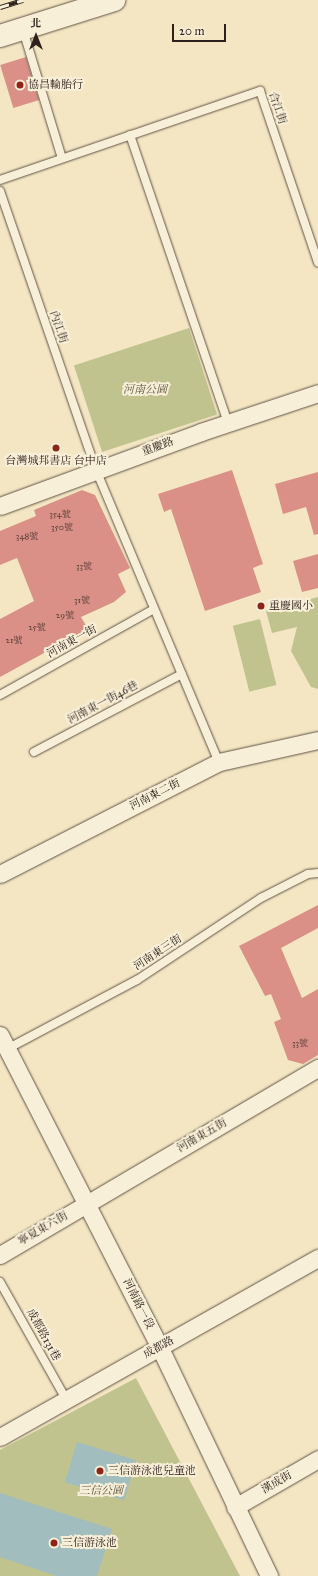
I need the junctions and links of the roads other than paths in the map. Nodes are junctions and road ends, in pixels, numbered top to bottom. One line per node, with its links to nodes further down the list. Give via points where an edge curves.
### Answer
1 (114, 0): 2 (main road)
2 (22, 28): 3 (main road); 5 (lane)
3 (0, 36)
4 (130, 135): 5 (lane, 合江街); 8 (lane, 合江街, via 260,91); 10 (lane)
5 (62, 158): 6 (lane)
6 (0, 180)
7 (0, 191): 11 (lane, 內江街)
8 (318, 262)
9 (318, 393): 10 (street, 重慶路)
10 (228, 423): 11 (street, 重慶路)
11 (96, 470): 12 (street, 重慶路); 13 (lane)
12 (0, 506)
13 (154, 609): 14 (lane); 15 (lane, 河南東一街)
14 (182, 674): 17 (lane, 河南東一街46巷); 18 (lane)
15 (0, 695)
16 (318, 740): 18 (street, 河南東二街)
17 (34, 752)
18 (219, 762): 20 (street, 河南東二街)
19 (318, 873): 21 (lane, 河南東三街, via 308,874 261,898 137,980)
20 (0, 874)
21 (3, 1042): 23 (street, 河南路一段)
22 (318, 1068): 23 (street, 河南東五街)
23 (87, 1204): 24 (street, 寧夏東六街); 27 (street, 河南路一段)
24 (0, 1255)
25 (318, 1258): 27 (street, 成都路)
26 (0, 1282): 28 (lane, 成都路131巷)
27 (160, 1348): 28 (street, 成都路); 31 (street, 河南路一段)
28 (66, 1399): 29 (street, 成都路)
29 (0, 1436)
30 (318, 1459): 31 (street, 漢成街)
31 (235, 1507): 32 (street, 河南路一段)
32 (269, 1576)

